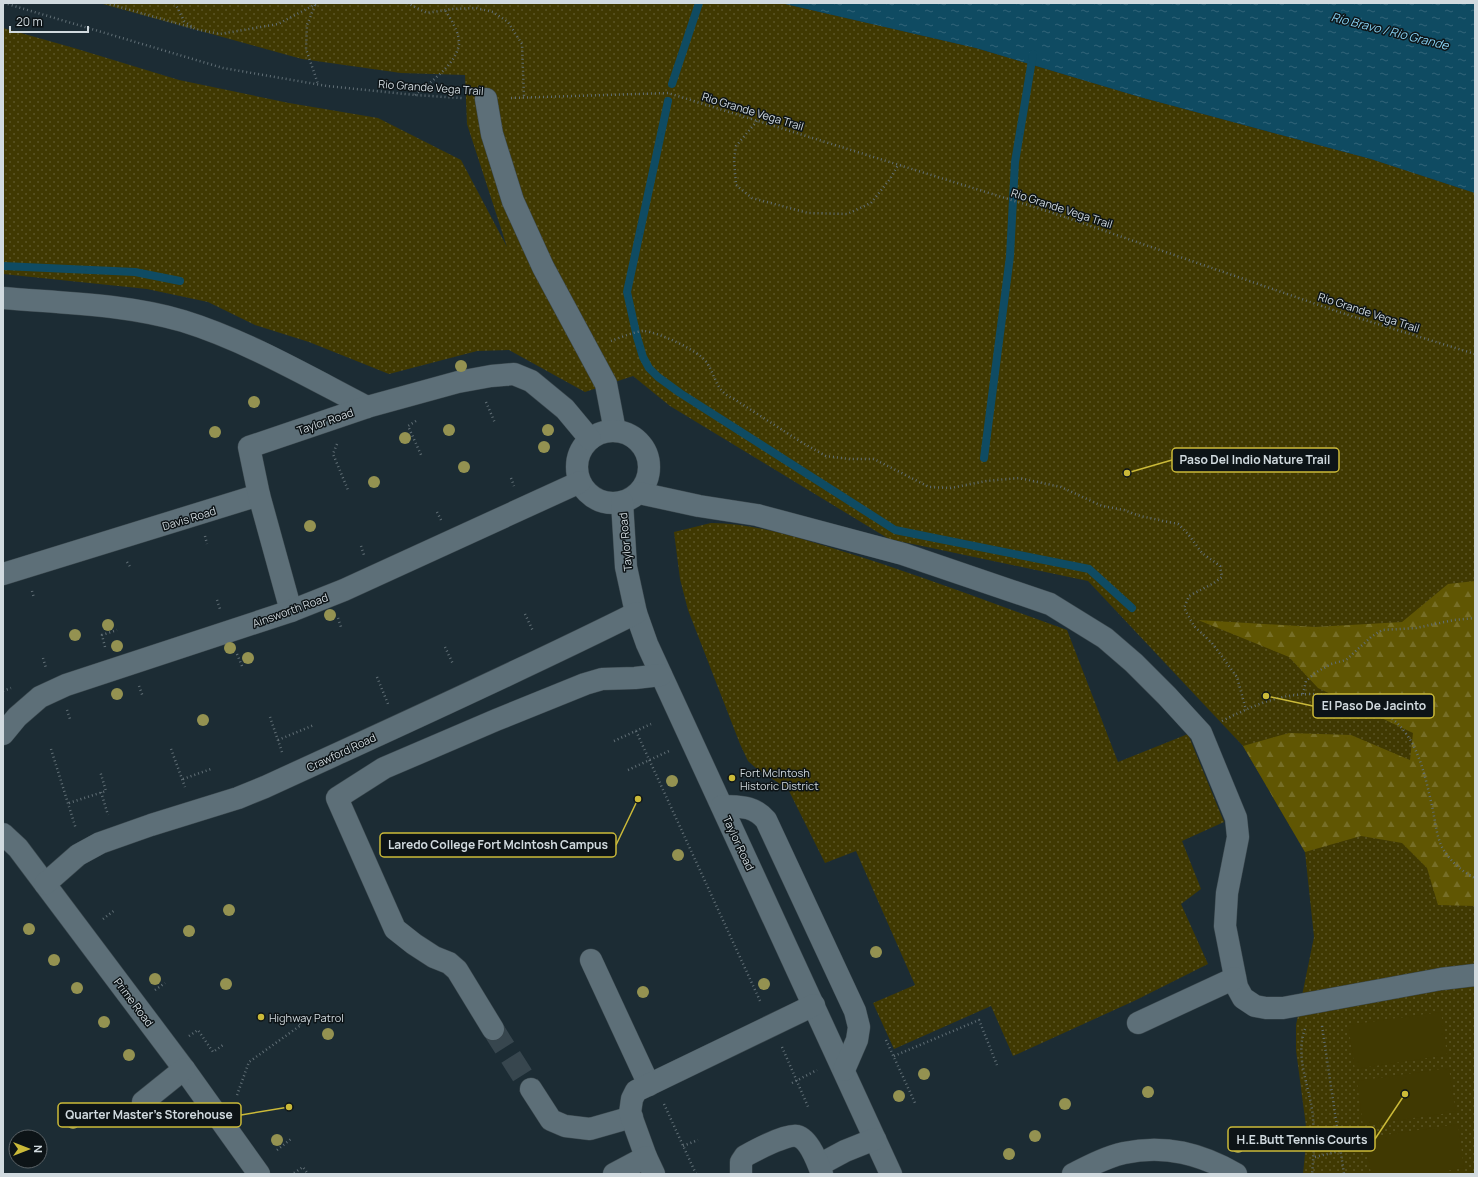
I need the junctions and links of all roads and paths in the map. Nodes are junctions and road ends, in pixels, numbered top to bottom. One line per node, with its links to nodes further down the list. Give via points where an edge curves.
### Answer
1 (4, 3): 9 (path, Rio Grande Vega Trail, via 223,68)
2 (106, 3): 8 (path)
3 (175, 3): 8 (path, via 184,21)
4 (318, 3): 6 (path)
5 (407, 3): 7 (path, via 427,13)
6 (315, 5): 8 (path, via 278,24 220,34); 9 (path, via 307,25 306,49)
7 (446, 10): 10 (path, via 454,25 459,44 451,64); 11 (path, via 476,8 493,12 508,22 522,44)
8 (195, 29)
9 (318, 84): 10 (path, Rio Grande Vega Trail)
10 (414, 95): 12 (path, Rio Grande Vega Trail)
11 (524, 98): 12 (path, Rio Grande Vega Trail); 13 (path, Rio Grande Vega Trail, via 668,93)
12 (486, 99): 22 (street, via 492,134 513,201 543,267 606,384)
13 (757, 120): 14 (path, Rio Grande Vega Trail); 14 (path, via 736,146 734,160 736,185 752,198 808,213 847,214 871,203)
14 (898, 165): 17 (path, Rio Grande Vega Trail, via 1050,212 1342,313)
15 (3, 298): 19 (street, via 105,306 147,312 184,322 274,360)
16 (631, 335): 44 (path, via 643,331 692,350 707,362 716,383 725,395 826,456 874,459 929,487 951,488 1019,478 1061,487 1102,506 1178,524 1202,553 1220,566 1222,577 1189,596 1184,608 1194,626 1212,643 1237,677)
17 (1475, 354)
18 (486, 402): 21 (path)
19 (367, 407): 23 (street, Taylor Road, via 458,382 514,374 531,381 565,409); 28 (street, Taylor Road, via 249,447)
20 (416, 421): 25 (path, via 408,426)
21 (495, 423)
22 (615, 431): 23 (street, via 606,431); 29 (street, via 627,433 636,440 644,448 648,460 649,472 646,483)
23 (590, 439): 26 (street, via 582,448 578,459 577,471)
24 (337, 444): 27 (path, via 333,454)
25 (422, 457)
26 (580, 482): 29 (street, via 589,494 602,502 612,503); 31 (street, Ainsworth Road, via 344,590)
27 (348, 490)
28 (259, 495): 30 (street, Davis Road); 31 (street)
29 (630, 497): 32 (street, Taylor Road, via 626,567); 49 (street, via 757,515 903,554 1050,604 1105,638 1134,663)
30 (3, 574)
31 (291, 611): 50 (street, Ainsworth Road, via 66,685 40,697 16,717)
32 (636, 613): 40 (street, Taylor Road); 70 (street, Crawford Road, via 265,787 89,848)
33 (525, 614): 36 (path)
34 (1475, 618): 42 (path, via 1416,628 1382,630 1346,660 1315,672 1306,681)
35 (117, 630): 38 (path, via 102,635)
36 (533, 631)
37 (445, 647): 39 (path)
38 (106, 649)
39 (453, 664)
40 (662, 675): 65 (street, Taylor Road); 84 (street, via 602,679 578,686 384,768 337,798 395,929 414,944 457,970)
41 (377, 677): 43 (path)
42 (1302, 694): 44 (path, via 1273,699); 69 (path, via 1335,696 1364,703 1388,715 1398,724 1408,736 1424,772 1442,846 1449,857)
43 (391, 710)
44 (1246, 710): 49 (path)
45 (270, 717): 51 (path)
46 (651, 724): 48 (path)
47 (314, 726): 51 (path)
48 (636, 731): 52 (path); 57 (path)
49 (1201, 733): 75 (street, via 1237,824 1238,838 1227,894 1225,926)
50 (3, 734)
51 (278, 740): 56 (path)
52 (614, 741)
53 (675, 748): 57 (path)
54 (51, 749): 64 (path)
55 (171, 749): 61 (path)
56 (282, 752)
57 (649, 760): 59 (path); 82 (path)
58 (211, 769): 61 (path)
59 (628, 770)
60 (100, 771): 63 (path, via 106,791)
61 (183, 779): 62 (path)
62 (185, 787)
63 (101, 792): 64 (path); 66 (path)
64 (69, 803): 67 (path)
65 (722, 806): 78 (street, Taylor Road); 91 (street, via 749,808 760,813 766,820 855,1011 857,1040)
66 (110, 821)
67 (79, 833)
68 (3, 834): 70 (street, Prime Road, via 18,848)
69 (1475, 878)
70 (45, 884): 90 (street, Prime Road)
71 (115, 910): 72 (path)
72 (101, 921)
73 (591, 960): 95 (street)
74 (1475, 975): 75 (street, via 1283,1008 1255,1006 1243,998)
75 (1234, 978): 81 (street)
76 (164, 983): 77 (path)
77 (153, 991)
78 (814, 1005): 82 (street); 91 (street, Taylor Road)
79 (1321, 1020): 106 (path)
80 (298, 1022): 96 (path, via 301,1026 249,1062)
81 (1138, 1023)
82 (772, 1026): 92 (path); 95 (street)
83 (1307, 1026): 107 (path, via 1301,1045 1302,1062 1313,1118)
84 (493, 1029)
85 (189, 1036): 87 (path, via 198,1030 213,1052)
86 (886, 1040): 88 (path)
87 (223, 1045)
88 (894, 1056): 89 (path, via 979,1020); 98 (path)
89 (997, 1065)
90 (184, 1069): 97 (street); 111 (street, Prime Road)
91 (834, 1069): 92 (path); 102 (street, Taylor Road)
92 (797, 1080): 93 (path); 99 (path)
93 (792, 1083)
94 (531, 1089): 100 (street, via 551,1120 565,1126 590,1129)
95 (656, 1093): 100 (street, via 636,1091 632,1099); 104 (path)
96 (237, 1095)
97 (143, 1102)
98 (915, 1103)
99 (809, 1109)
100 (632, 1117): 108 (street)
101 (292, 1139): 105 (path)
102 (875, 1139): 109 (street, via 845,1150); 116 (street, Taylor Road)
103 (698, 1140): 104 (path)
104 (683, 1146): 114 (path)
105 (277, 1150)
106 (1340, 1151): 107 (path); 120 (path)
107 (1315, 1157): 119 (path)
108 (650, 1166): 113 (street)
109 (820, 1169): 115 (street, via 806,1142 797,1136 786,1137 744,1156)
110 (294, 1173): 112 (path, via 303,1167)
111 (258, 1174)
112 (308, 1174)
113 (614, 1174)
114 (696, 1174)
115 (741, 1174)
116 (891, 1174)
117 (1073, 1174): 118 (street, via 1124,1153 1170,1150 1218,1163)
118 (1236, 1174)
119 (1312, 1174)
120 (1344, 1174)

